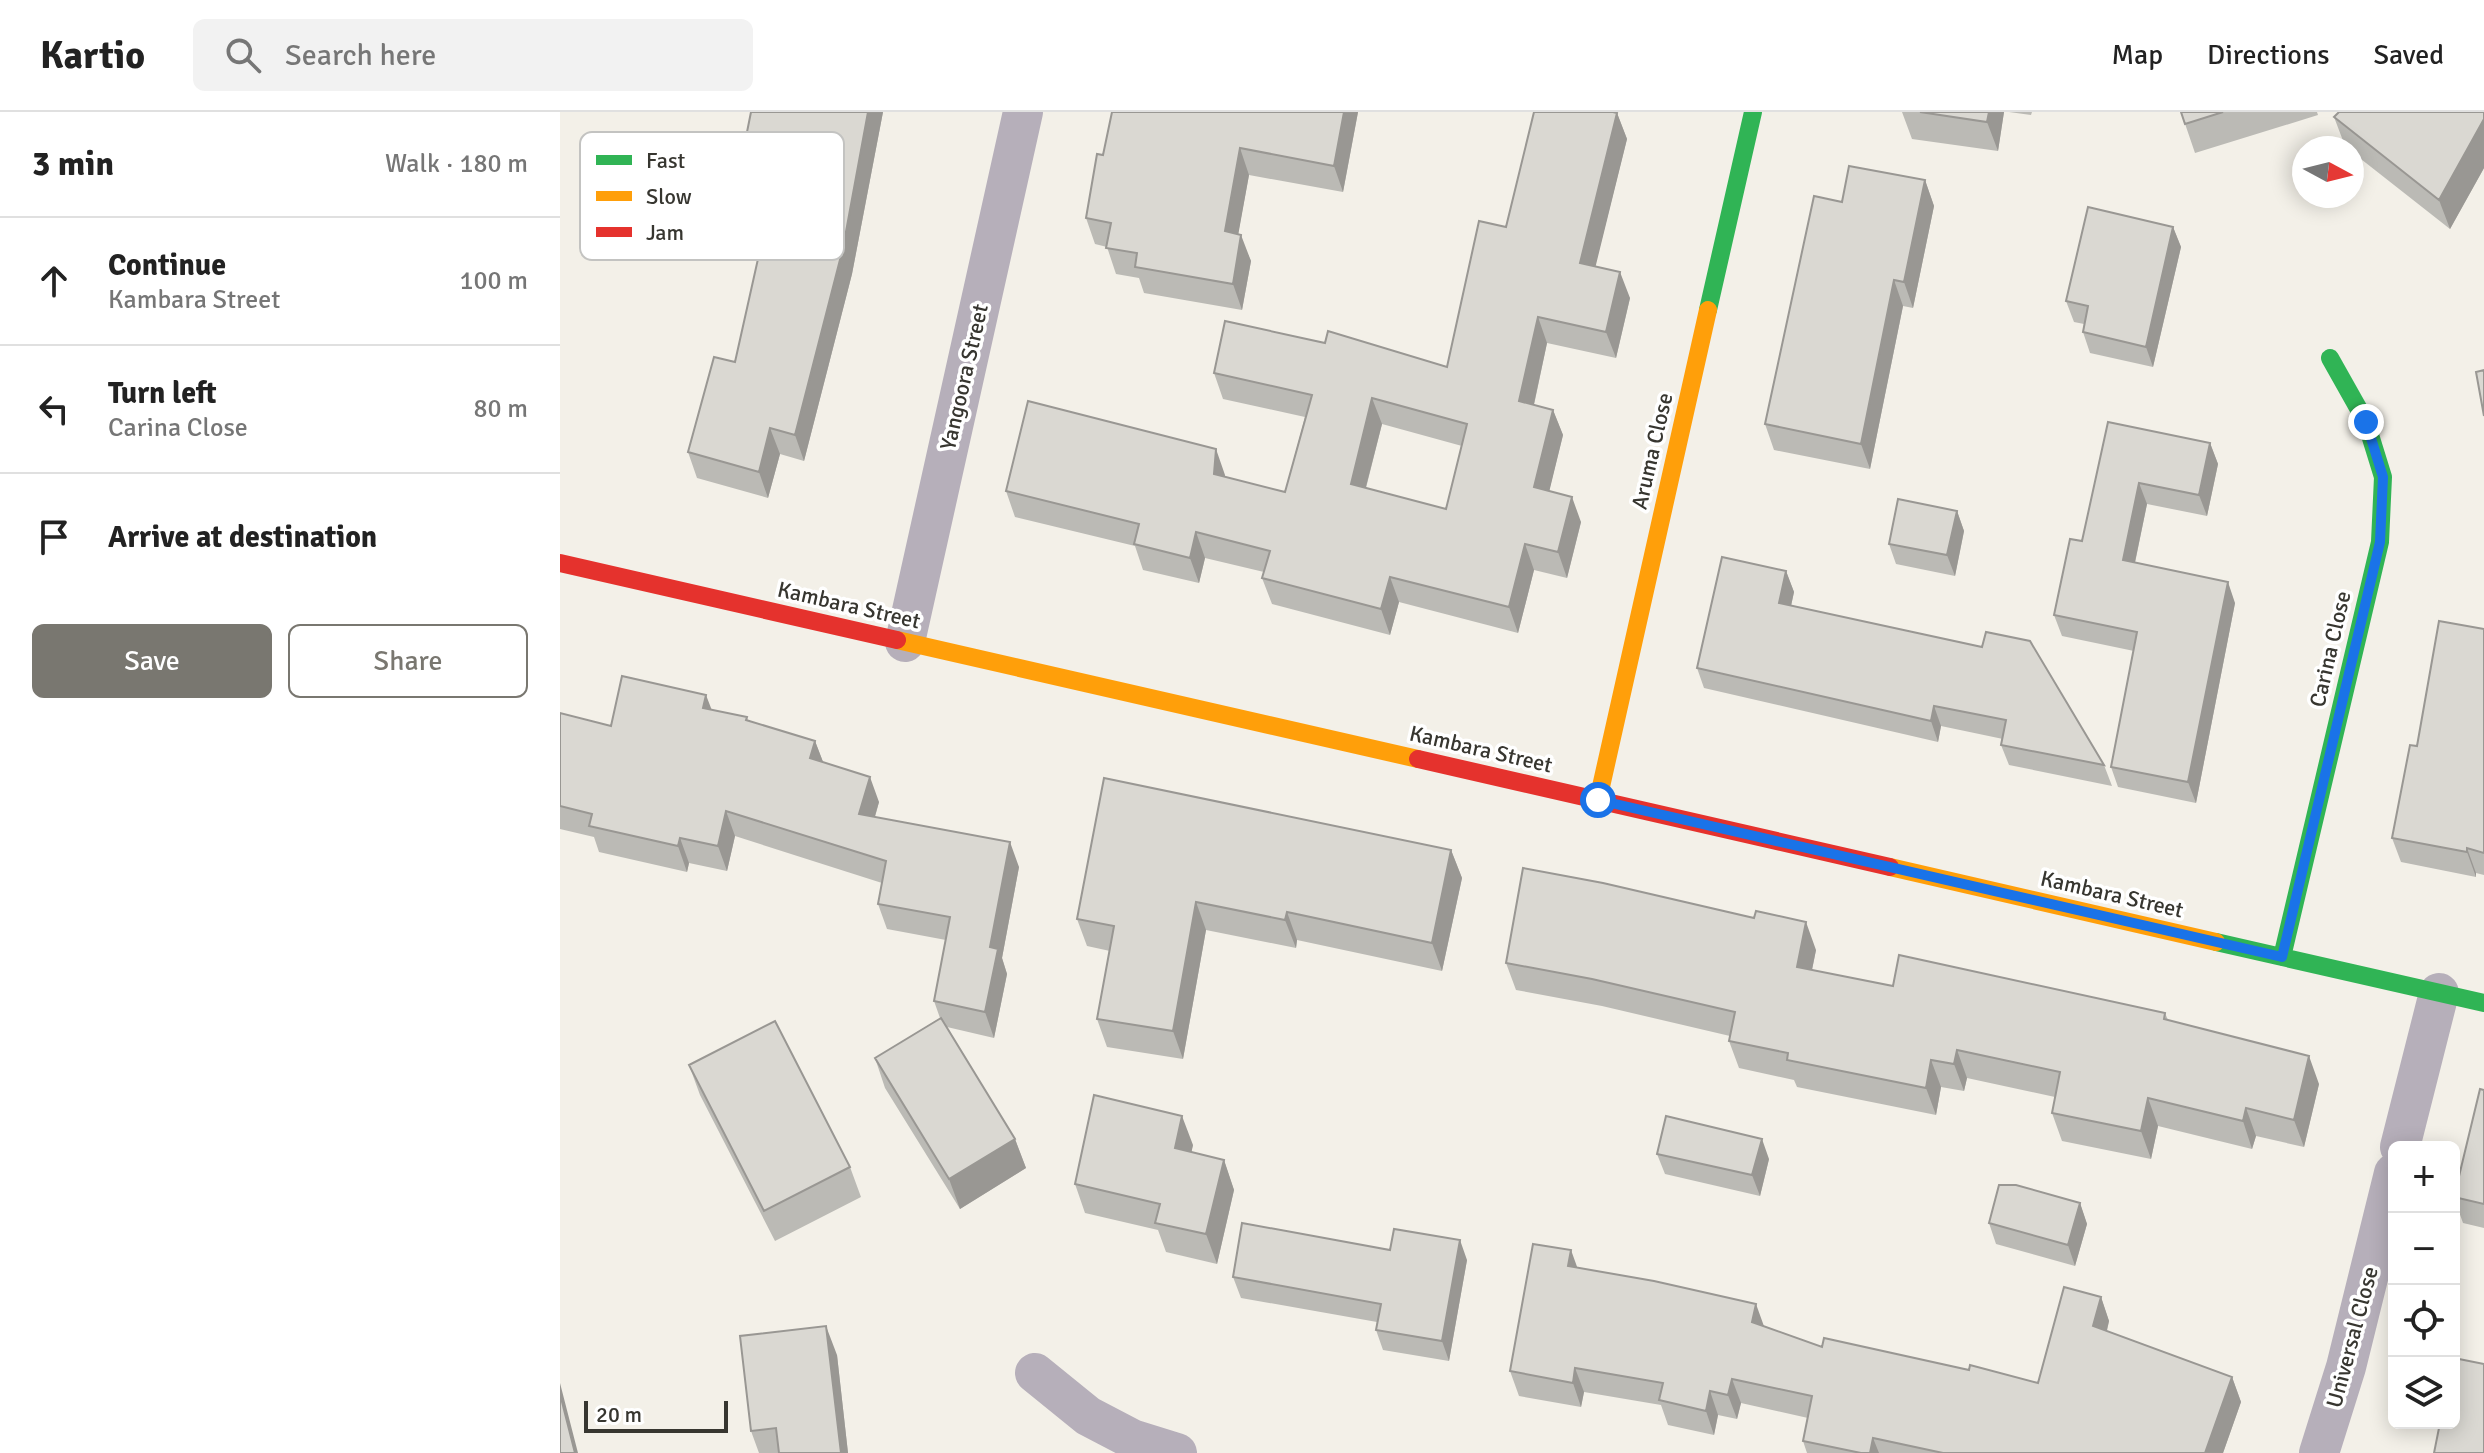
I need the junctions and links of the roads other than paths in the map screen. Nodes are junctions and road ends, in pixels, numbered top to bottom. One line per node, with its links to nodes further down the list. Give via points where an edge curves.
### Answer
1 (1023, 112): 5 (street, Yangoora Street)
2 (1753, 112): 6 (street, Aruma Close)
3 (2330, 358): 7 (street, Carina Close, via 2366,422 2383,477 2380,542)
4 (560, 563): 5 (street, Kambara Street)
5 (905, 642): 6 (street, Kambara Street)
6 (1598, 800): 7 (street, Kambara Street)
7 (2282, 957): 8 (street, Kambara Street)
8 (2439, 993): 9 (street, Kambara Street); 10 (street)
9 (2484, 1003)
10 (2402, 1141)
11 (2388, 1197): 14 (street, Universal Close)
12 (1035, 1373): 13 (street, via 1088,1416 1132,1439)
13 (1177, 1453)
14 (2319, 1453)

